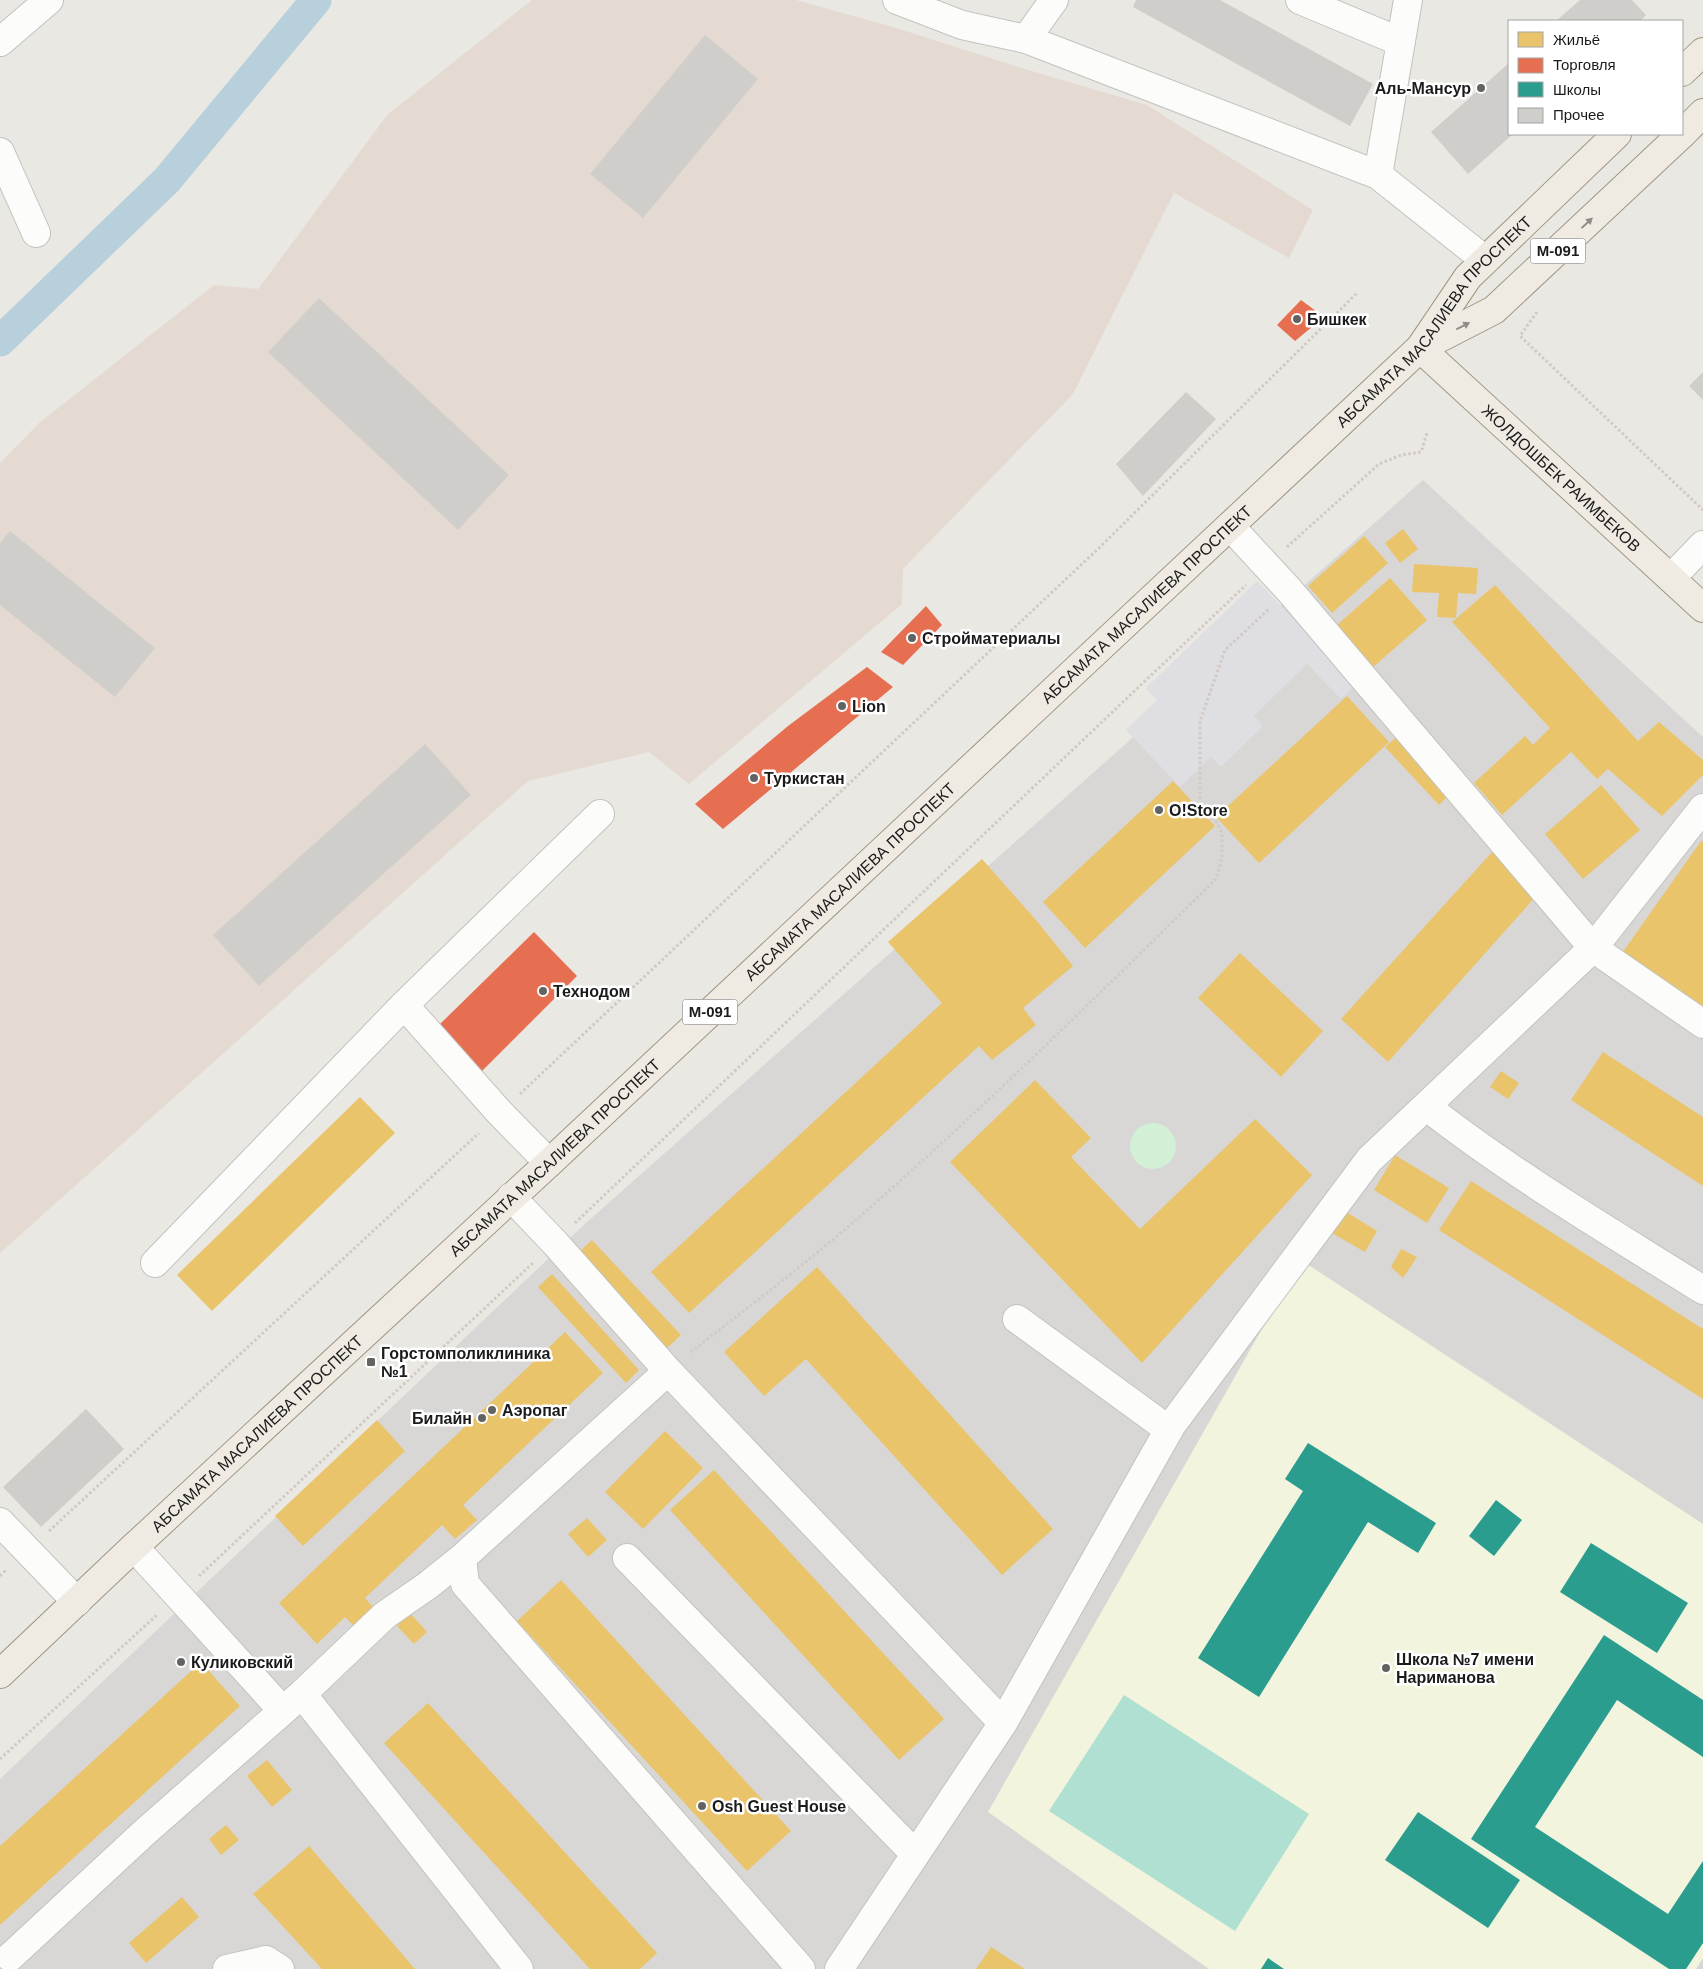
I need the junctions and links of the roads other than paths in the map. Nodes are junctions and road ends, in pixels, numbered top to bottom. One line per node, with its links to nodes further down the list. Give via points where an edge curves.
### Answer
1 (49, 0): 7 (street)
2 (897, 0): 6 (street, via 962,25)
3 (1054, 0): 6 (street)
4 (1300, 0): 8 (street)
5 (1408, 0): 8 (street)
6 (1026, 39): 16 (street)
7 (0, 42)
8 (1401, 42): 16 (street)
9 (1703, 52): 10 (main road)
10 (1683, 71)
11 (1703, 114): 12 (main road, М-091)
12 (1683, 133)
13 (1616, 135): 18 (main road, АБСАМАТА МАСАЛИЕВА ПРОСПЕКТ / М-091)
14 (1681, 135): 19 (main road, М-091, one-way to 14, via 1494,310)
15 (0, 152): 17 (street)
16 (1378, 174): 18 (street)
17 (36, 233)
18 (1485, 260): 19 (main road, АБСАМАТА МАСАЛИЕВА ПРОСПЕКТ / М-091, via 1468,277)
19 (1420, 348): 20 (main road, АБСАМАТА МАСАЛИЕВА ПРОСПЕКТ / М-091); 22 (main road, ЖОЛДОШБЕК РАИМБЕКОВ)
20 (1230, 526): 26 (street, via 1289,590); 30 (main road, АБСАМАТА МАСАЛИЕВА ПРОСПЕКТ / М-091)
21 (1703, 544): 22 (street)
22 (1671, 578): 23 (main road, ЖОЛДОШБЕК РАИМБЕКОВ)
23 (1703, 608)
24 (1703, 808): 26 (street)
25 (600, 814): 27 (street)
26 (1593, 948): 28 (street); 29 (street)
27 (404, 1005): 30 (street); 32 (street)
28 (1703, 1024)
29 (1427, 1107): 33 (street, via 1515,1172); 36 (street, via 1369,1160)
30 (549, 1163): 31 (main road, АБСАМАТА МАСАЛИЕВА ПРОСПЕКТ / М-091)
31 (511, 1197): 35 (street); 38 (main road, АБСАМАТА МАСАЛИЕВА ПРОСПЕКТ / М-091)
32 (155, 1262)
33 (1703, 1290)
34 (1017, 1319): 36 (street)
35 (668, 1371): 39 (street); 44 (street)
36 (1169, 1430): 44 (street)
37 (0, 1522): 41 (street)
38 (134, 1547): 41 (main road, АБСАМАТА МАСАЛИЕВА ПРОСПЕКТ / М-091); 43 (street, via 178,1596)
39 (462, 1558): 43 (street, via 385,1615); 50 (street, via 466,1584)
40 (627, 1558): 45 (street)
41 (76, 1602): 42 (main road, АБСАМАТА МАСАЛИЕВА ПРОСПЕКТ / М-091)
42 (0, 1674)
43 (292, 1703): 46 (street, via 146,1831); 49 (street)
44 (1003, 1723): 45 (street)
45 (915, 1854): 51 (street)
46 (10, 1957)
47 (227, 1969): 48 (street, via 266,1960)
48 (280, 1969)
49 (519, 1969)
50 (801, 1969)
51 (839, 1969)

